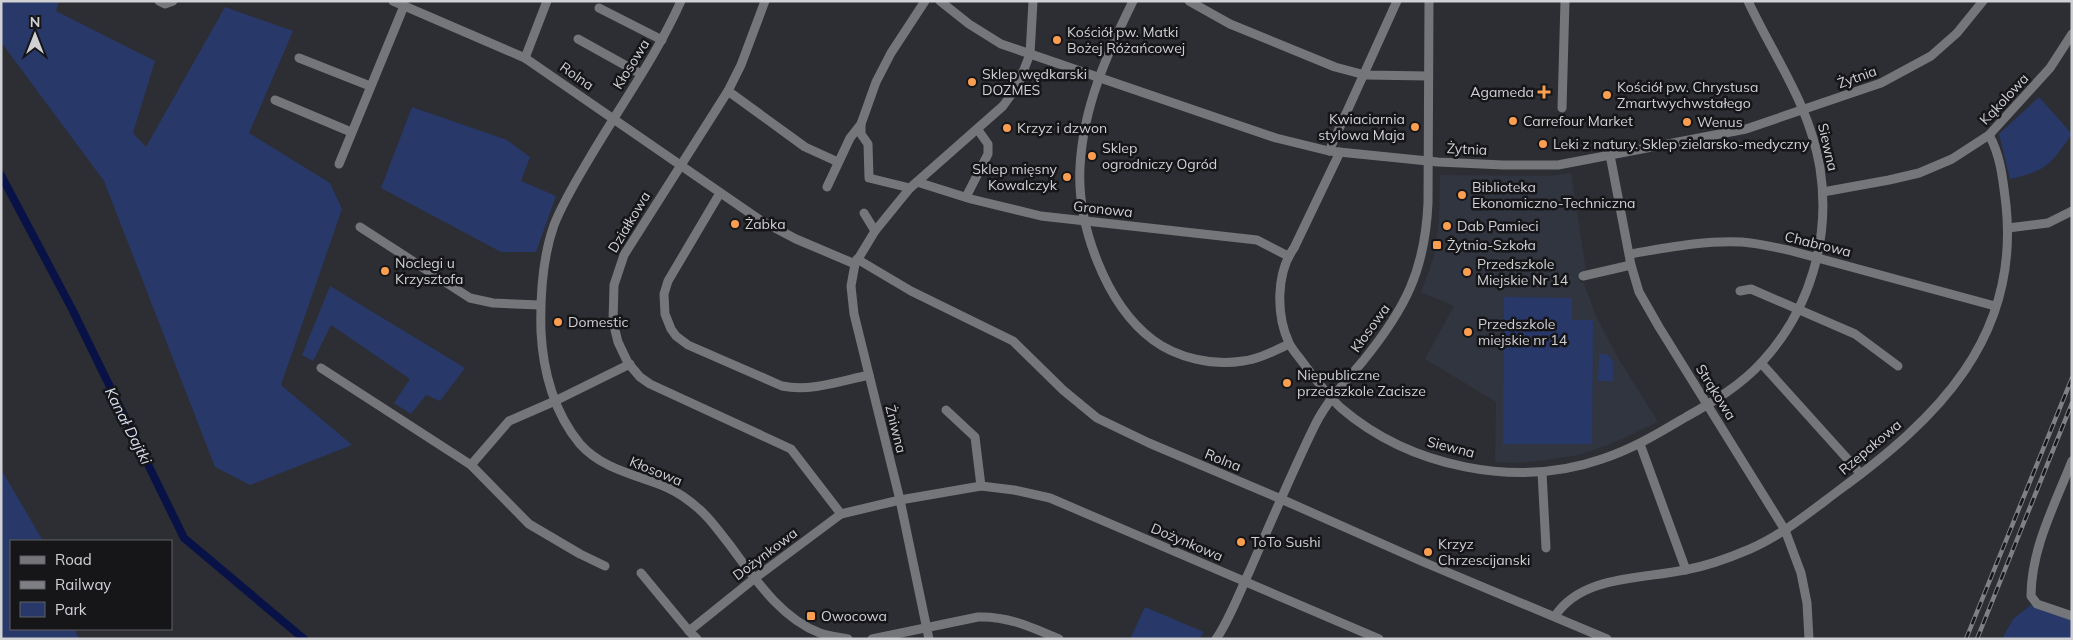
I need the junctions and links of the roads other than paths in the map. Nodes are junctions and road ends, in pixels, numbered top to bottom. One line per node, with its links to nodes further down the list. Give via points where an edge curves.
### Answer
1 (159, 1): 2 (street, via 165,4)
2 (173, 1)
3 (393, 1): 17 (street, Rolna)
4 (547, 1): 24 (street)
5 (681, 1): 21 (street, Kłosowa)
6 (765, 1): 30 (street, Działkowa)
7 (925, 1): 35 (street, via 891,53 876,82)
8 (940, 1): 22 (street, Żytnia, via 1001,44)
9 (1034, 1): 22 (street, Żniwna)
10 (1133, 1): 28 (street)
11 (1189, 1): 26 (street, via 1230,24 1335,67)
12 (1397, 1): 26 (street)
13 (1429, 1): 27 (street, Kłosowa)
14 (1565, 1): 32 (street)
15 (1748, 1): 33 (street, Siewna)
16 (1983, 1): 33 (street, Żytnia, via 1957,33 1919,64 1880,83)
17 (404, 6): 24 (street, Rolna); 29 (street)
18 (600, 8): 21 (street)
19 (2072, 34): 38 (street, Kąkolowa, via 2050,68)
20 (578, 39): 25 (street)
21 (662, 40): 25 (street, Kłosowa)
22 (1030, 54): 28 (street, Żytnia); 36 (street, Żniwna, via 1018,85 1004,106)
23 (300, 58): 29 (street)
24 (525, 58): 34 (street, Rolna)
25 (641, 74): 34 (street, Kłosowa)
26 (1365, 75): 27 (street); 39 (street)
27 (1428, 76): 42 (street, Kłosowa)
28 (1098, 77): 39 (street, Żytnia, via 1276,138); 53 (street, via 1082,151 1080,189)
29 (370, 86): 37 (street)
30 (728, 91): 43 (street, via 805,147); 45 (street, Działkowa)
31 (275, 100): 37 (street)
32 (1562, 108)
33 (1804, 110): 41 (street, Żytnia, via 1746,129); 48 (street, Siewna, via 1816,147)
34 (613, 118): 45 (street, Rolna); 64 (street, Kłosowa, via 564,201 554,226)
35 (861, 124): 43 (street); 46 (street, Gronowa, via 861,134 868,144 869,178)
36 (978, 130): 46 (street, Żniwna); 50 (street, via 988,144 988,154)
37 (351, 132): 44 (street)
38 (1990, 136): 48 (street, Kąkolowa, via 1952,159 1919,173); 55 (street, Rzepakowa, via 2003,180)
39 (1329, 151): 40 (street, Żytnia)
40 (1340, 152): 42 (street, Żytnia); 58 (street, Siewna)
41 (1610, 155): 42 (street, Żytnia, via 1558,165); 57 (street, Strąkowa)
42 (1428, 161): 73 (street, Kłosowa, via 1426,231 1420,264 1411,288 1394,321)
43 (838, 162): 47 (street)
44 (339, 164)
45 (679, 166): 49 (street, Rolna); 69 (street, Działkowa, via 624,255 614,285 613,322 618,342)
46 (913, 185): 50 (street, Gronowa); 56 (street, Żniwna)
47 (827, 187)
48 (1823, 192): 59 (street, Siewna)
49 (720, 193): 60 (street, Rolna, via 774,227); 72 (street, via 668,281 664,294 665,314 673,334 688,346 794,389)
50 (966, 197): 53 (street, Gronowa, via 1042,216)
51 (2072, 211): 55 (street, via 2048,223)
52 (864, 213): 56 (street)
53 (1085, 222): 58 (street, Gronowa, via 1257,240); 67 (street, via 1103,274 1114,294 1132,320 1153,340 1174,352 1219,363 1243,362 1268,355)
54 (360, 227): 64 (street, via 470,298 493,303)
55 (2008, 228): 65 (street, Rzepakowa, via 2004,275)
56 (875, 231): 60 (street, Żniwna)
57 (1630, 254): 59 (street, Chabrowa, via 1685,245 1741,242); 61 (street, Strąkowa)
58 (1288, 256): 67 (street, Siewna, via 1280,301)
59 (1817, 258): 65 (street, Chabrowa); 66 (street, Siewna)
60 (856, 262): 72 (street, Żniwna, via 851,286 854,314); 83 (street, Rolna, via 1013,341 1097,418)
61 (1632, 265): 62 (street); 75 (street, Strąkowa, via 1639,292)
62 (1583, 276)
63 (1740, 291): 66 (street, via 1752,289)
64 (540, 305): 74 (street, Kłosowa, via 542,347 548,383)
65 (1995, 306): 81 (street, Rzepakowa, via 1983,340 1967,370 1950,392 1929,416)
66 (1798, 310): 68 (street, Siewna); 70 (street, via 1856,334)
67 (1289, 344): 73 (street, Siewna)
68 (1761, 363): 75 (street, Siewna); 81 (street)
69 (630, 364): 74 (street); 85 (street, Działkowa, via 650,384 791,449)
70 (1898, 366)
71 (321, 368): 79 (street)
72 (869, 375): 84 (street, Żniwna)
73 (1332, 399): 80 (street, Siewna, via 1372,430 1418,453 1451,464 1481,469); 83 (street, Kłosowa, via 1316,424)
74 (555, 401): 79 (street, via 509,421); 91 (street, Kłosowa, via 581,445 622,472 669,489 690,501 706,515)
75 (1708, 405): 77 (street, Siewna); 86 (street, Strąkowa)
76 (946, 410): 82 (street, via 975,437)
77 (1640, 444): 80 (street, Siewna, via 1599,460); 89 (street)
78 (2072, 461): 94 (street, via 2037,550 2031,583 2031,596 2037,604)
79 (471, 465): 88 (street, via 529,524)
80 (1542, 472): 87 (street)
81 (1861, 474): 86 (street, Rzepakowa)
82 (981, 486): 84 (street, Dożynkowa); 92 (street, Dożynkowa, via 1050,498)
83 (1282, 499): 92 (street, Kłosowa); 93 (street, Rolna, via 1420,561)
84 (900, 500): 85 (street, Dożynkowa); 95 (street, Żniwna)
85 (841, 514): 91 (street, Dożynkowa)
86 (1785, 530): 89 (street, Rzepakowa, via 1750,548); 105 (street, Strąkowa, via 1801,573)
87 (1546, 548)
88 (605, 566)
89 (1686, 570): 93 (street, Rzepakowa, via 1596,586 1577,594 1562,605)
90 (641, 573): 96 (street)
91 (755, 578): 96 (street, Dożynkowa); 98 (street, Kłosowa, via 781,608 805,625 820,633)
92 (1244, 582): 102 (street, Kłosowa); 103 (street, Dożynkowa)
93 (1555, 616): 104 (street, Rolna)
94 (2072, 616)
95 (926, 627): 99 (street); 100 (street, Żniwna); 101 (street, via 978,617 1002,617)
96 (690, 631): 97 (street)
97 (697, 639)
98 (848, 639)
99 (872, 639)
100 (928, 639)
101 (1059, 639)
102 (1216, 639)
103 (1379, 639)
104 (1607, 639)
105 (1809, 639)

